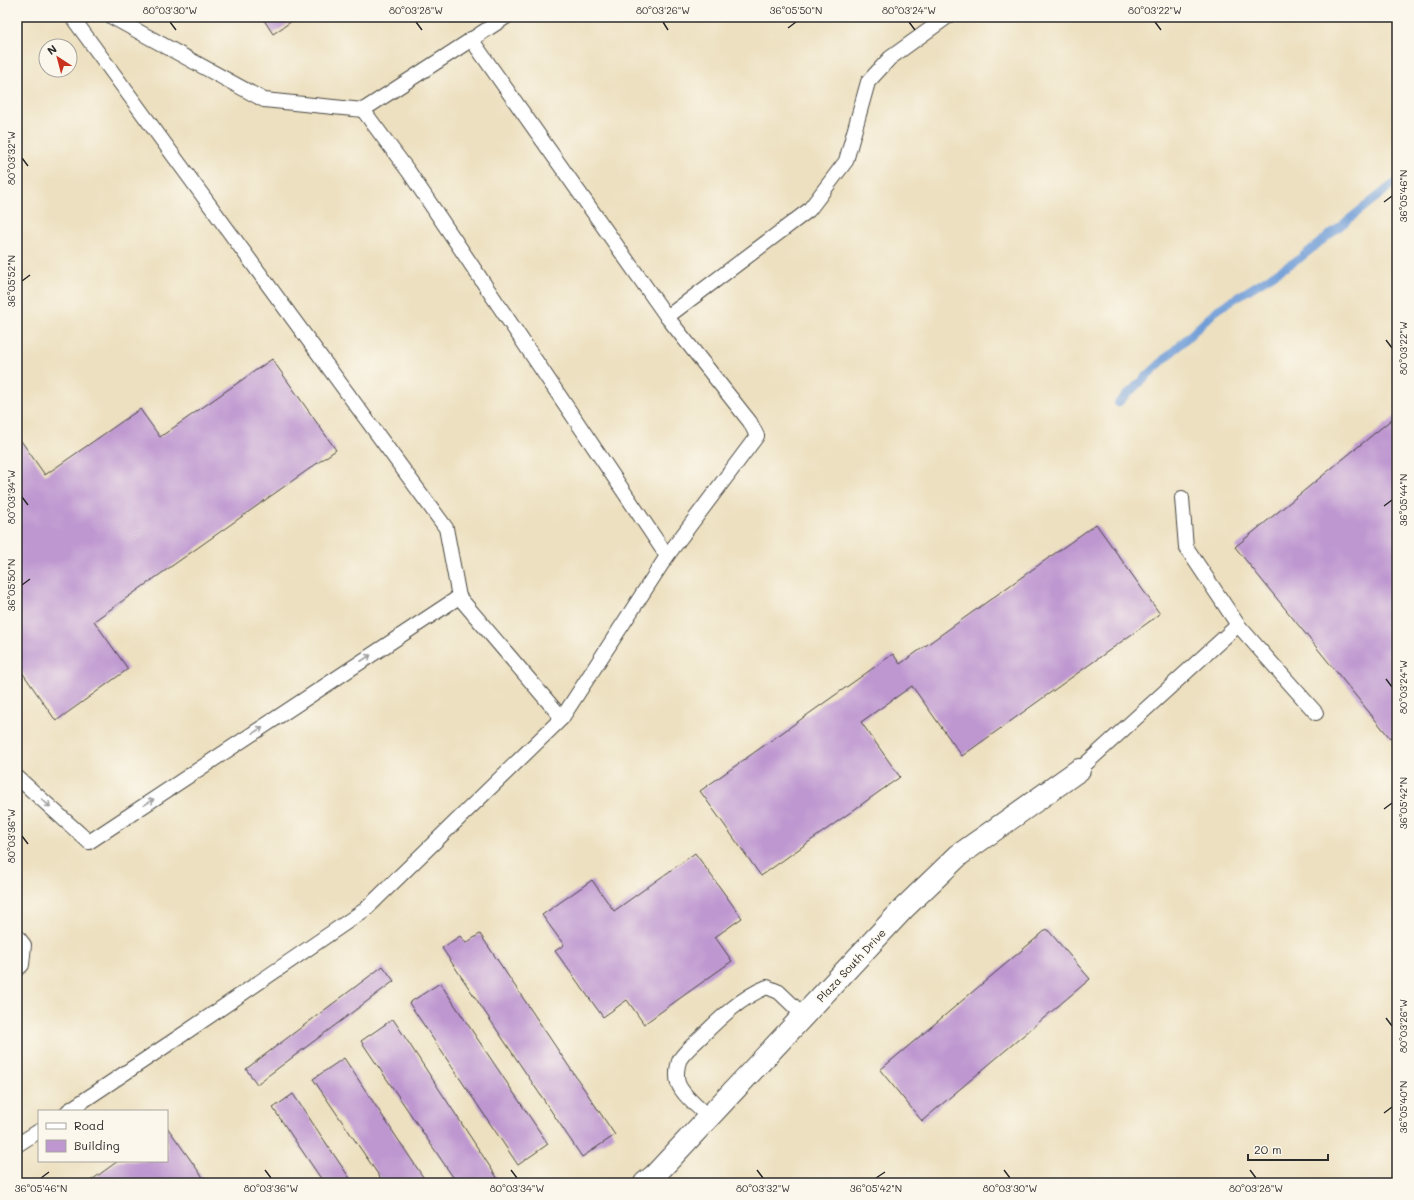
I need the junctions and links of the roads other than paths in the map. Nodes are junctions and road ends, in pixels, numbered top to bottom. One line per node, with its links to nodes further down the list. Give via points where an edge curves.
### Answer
1 (72, 17): 10 (lane, via 446,528)
2 (112, 17): 6 (lane, via 264,100)
3 (506, 17): 5 (lane)
4 (947, 17): 7 (lane, via 890,58 868,82 846,160 808,210)
5 (471, 39): 6 (lane); 7 (lane)
6 (363, 110): 9 (lane, via 409,172)
7 (667, 317): 9 (lane, via 750,422 757,436)
8 (1182, 498): 11 (lane, via 1186,547)
9 (667, 556): 13 (lane)
10 (459, 597): 13 (lane); 15 (lane, one-way to 10, via 89,842)
11 (1238, 625): 12 (lane); 14 (lane)
12 (1316, 713)
13 (562, 718): 19 (lane, via 366,909)
14 (1079, 770): 18 (street, Plaza South Drive, via 959,856 904,908)
15 (17, 777)
16 (17, 936): 17 (lane, via 24,945 22,965)
17 (17, 969)
18 (804, 1016): 20 (street, Plaza South Drive); 20 (lane, via 779,992 767,988 758,991 724,1015 685,1051 677,1068 678,1083)
19 (70, 1110)
20 (709, 1117): 23 (street, Plaza South Drive)
21 (38, 1132): 22 (lane)
22 (17, 1145)
23 (645, 1183)

